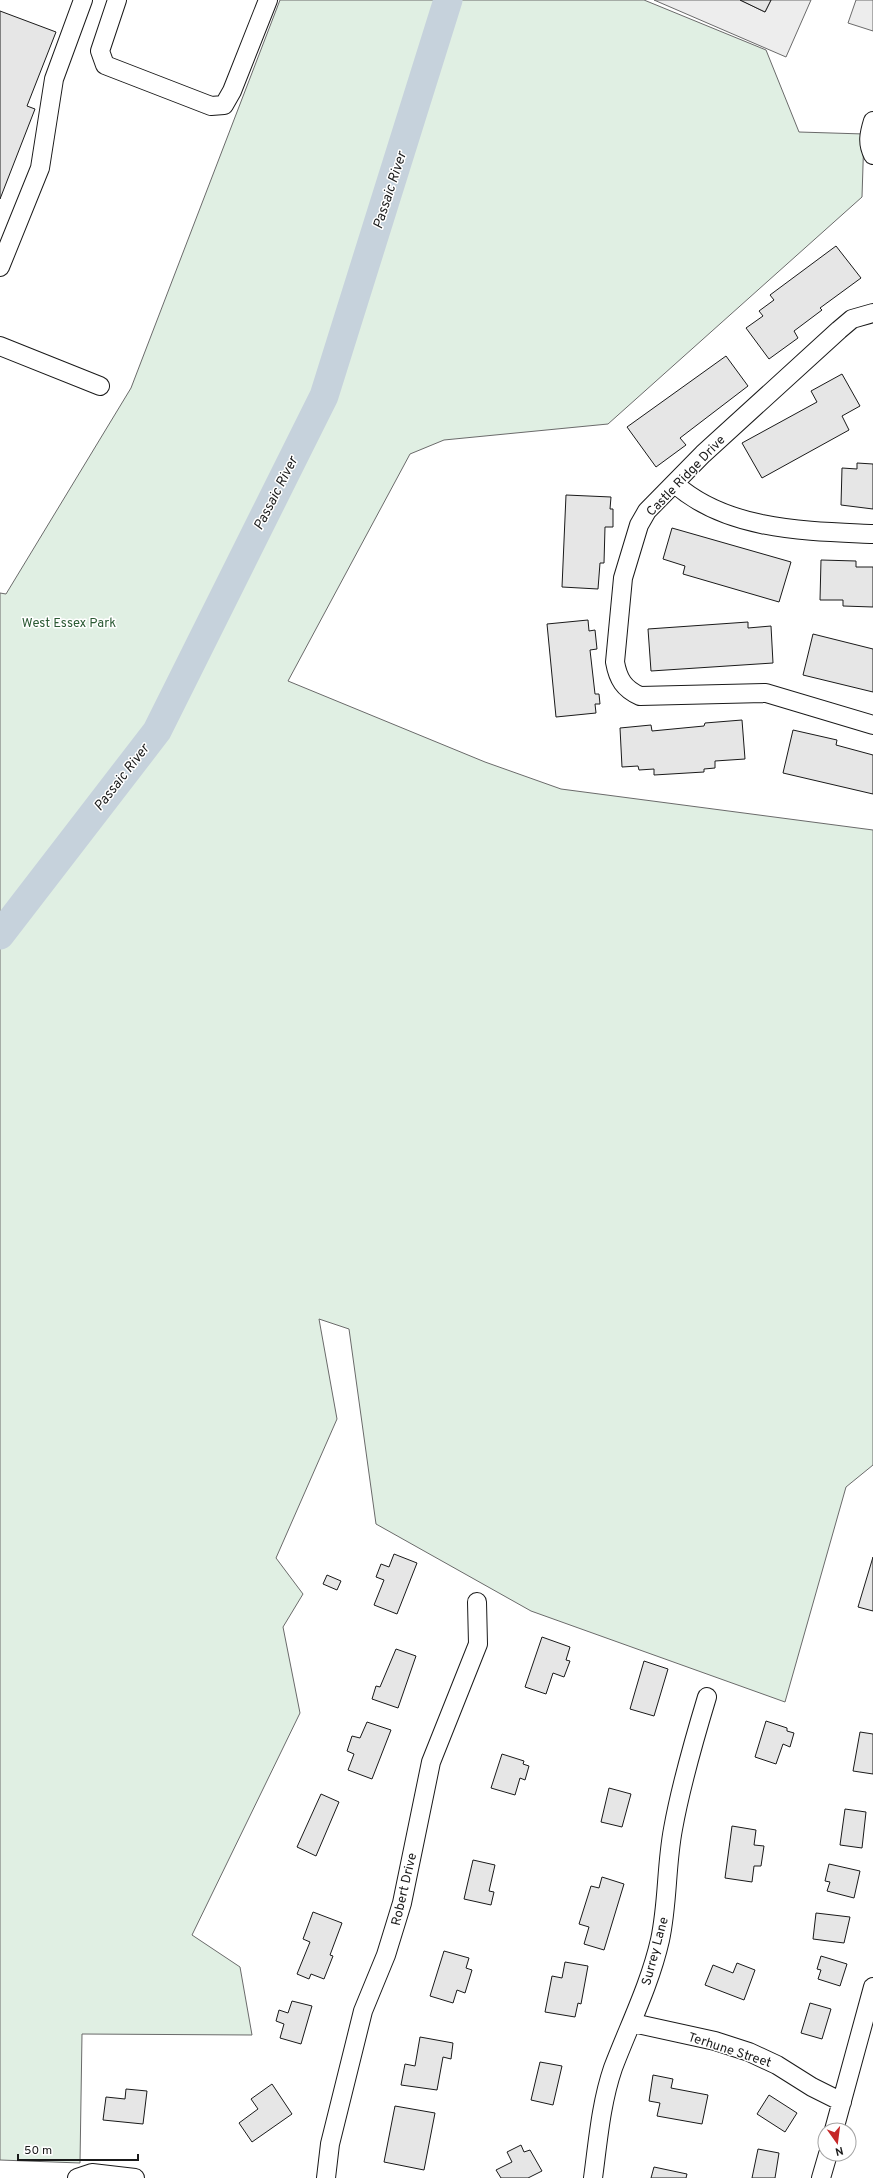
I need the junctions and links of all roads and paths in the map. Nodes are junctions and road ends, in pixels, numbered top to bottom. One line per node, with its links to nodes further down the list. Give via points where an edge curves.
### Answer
1 (83, 0): 6 (street, via 54,79 40,168)
2 (117, 0): 3 (street, via 100,51 105,65 211,106 224,105 232,91)
3 (268, 0)
4 (873, 121): 5 (street, via 869,133 869,146)
5 (873, 155)
6 (0, 267)
7 (873, 313): 10 (street, Castle Ridge Drive, via 852,319 839,330 703,454)
8 (0, 346): 9 (street)
9 (100, 386)
10 (675, 484): 11 (street, via 687,495 715,510 768,526 800,531); 12 (street, Castle Ridge Drive, via 647,511 639,525 623,578 615,662 622,684 630,692 640,696 766,693)
11 (873, 534)
12 (873, 725)
13 (477, 1602): 23 (street, Robert Drive, via 478,1644 431,1762 402,1903 386,1955 363,2011 330,2144)
14 (707, 1697): 17 (street, Surrey Lane, via 687,1764 673,1829 660,1941)
15 (873, 1987): 16 (street)
16 (870, 2013): 18 (street)
17 (633, 2023): 18 (street, Terhune Street, via 749,2052 777,2064 812,2087); 24 (street, Surrey Lane, via 613,2068 605,2097)
18 (842, 2102): 19 (street)
19 (836, 2122)
20 (826, 2162): 25 (street)
21 (79, 2177): 22 (street, via 92,2173)
22 (135, 2178)
23 (326, 2178)
24 (593, 2178)
25 (821, 2178)

